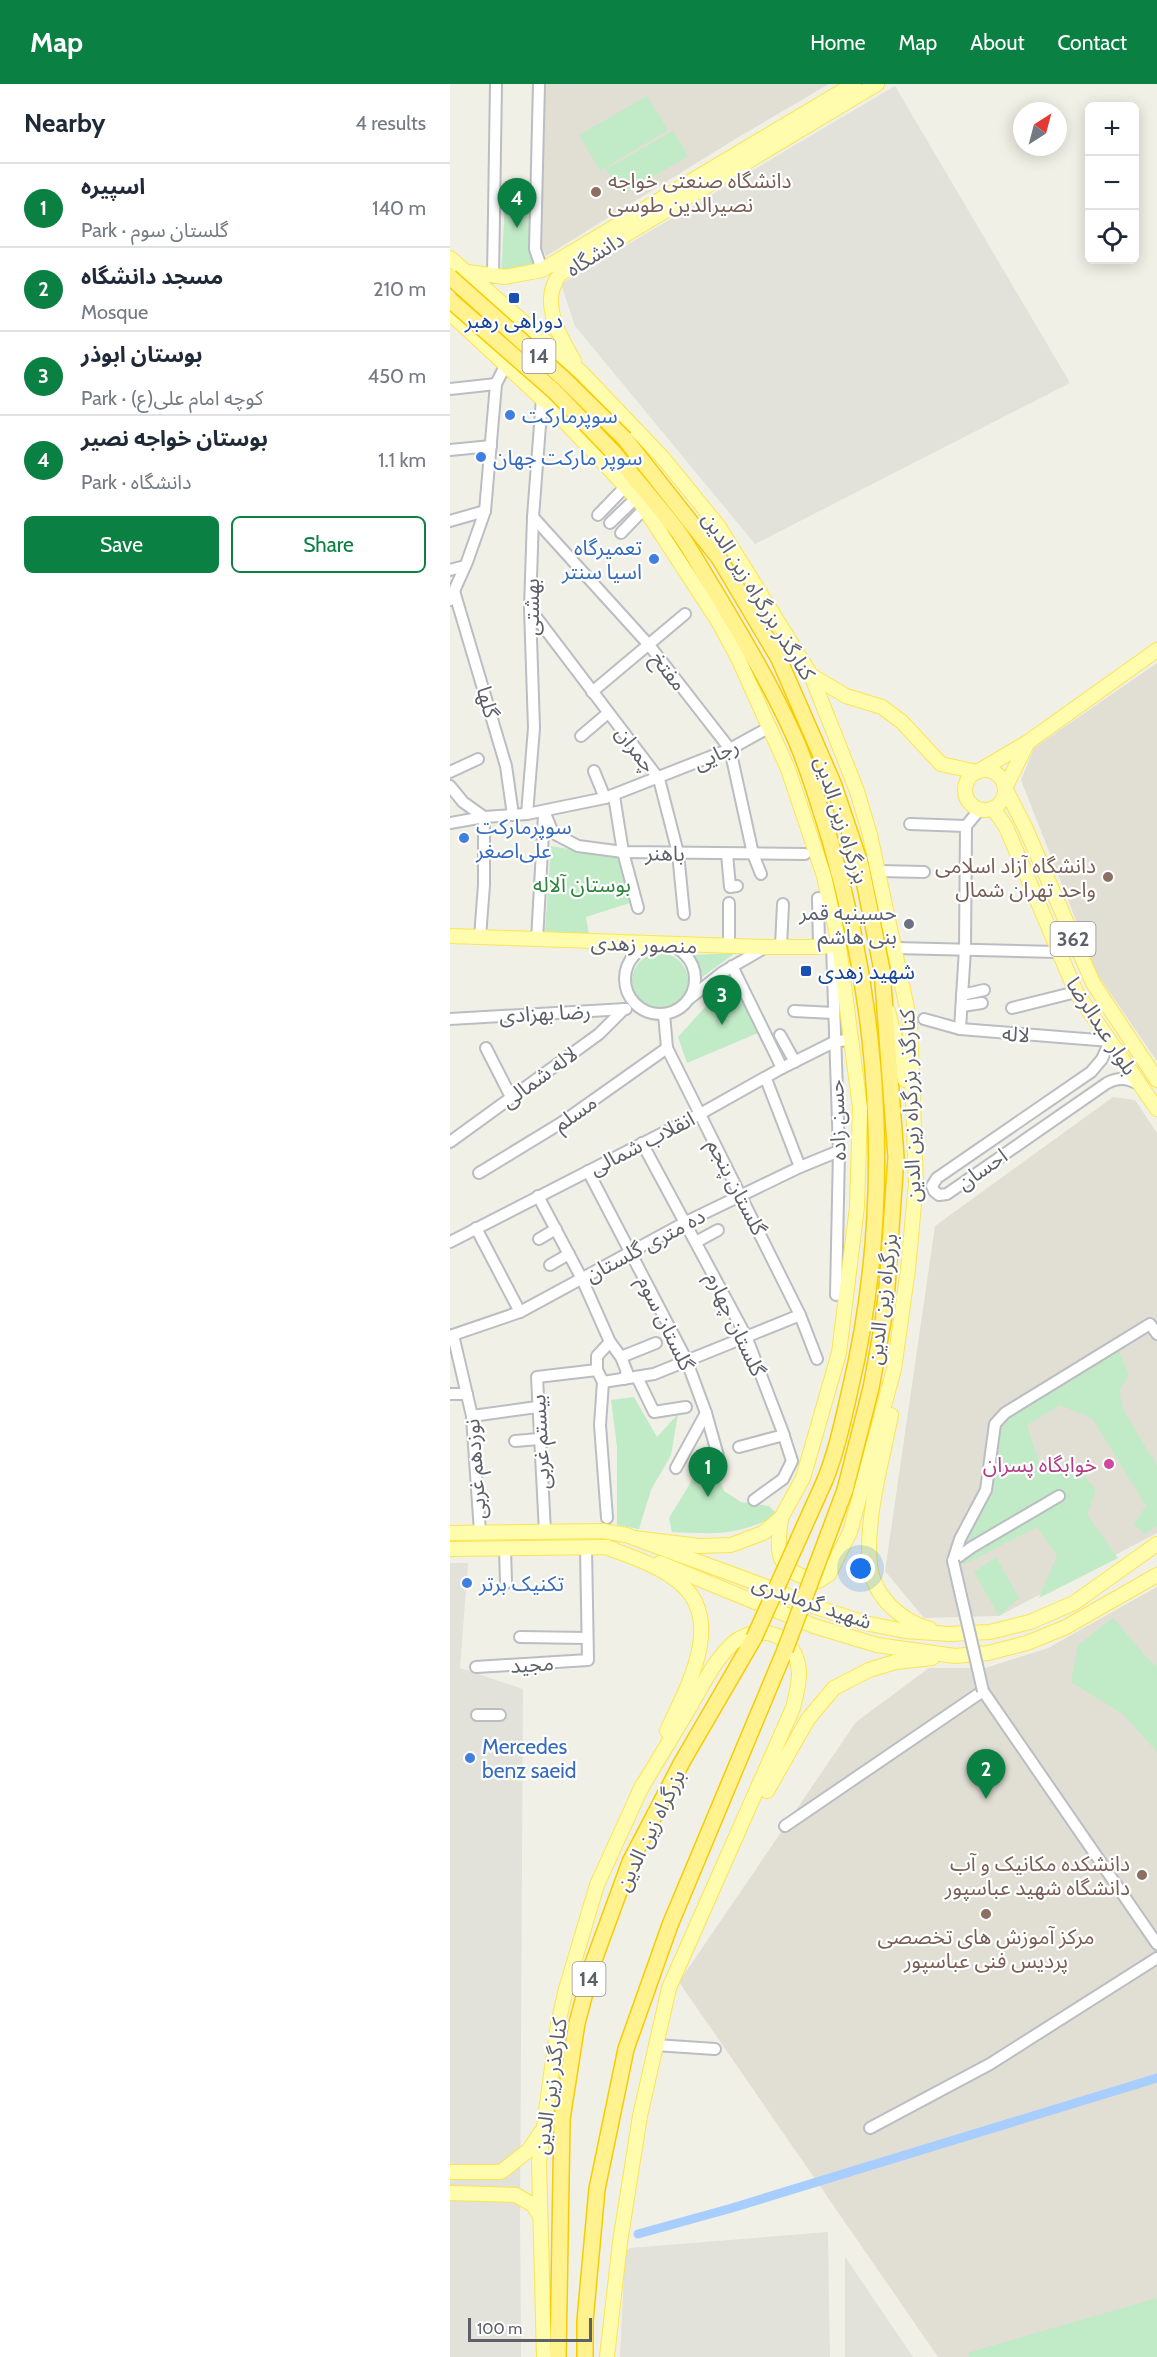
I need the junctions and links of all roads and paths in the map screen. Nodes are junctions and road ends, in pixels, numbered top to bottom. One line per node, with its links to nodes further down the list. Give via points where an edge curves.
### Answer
1 (496, 84): 11 (street)
2 (539, 84): 8 (street, دانشگاه, via 535,249)
3 (854, 84): 5 (main road, دانشگاه)
4 (877, 84): 5 (main road, دانشگاه)
5 (735, 162): 6 (main road, دانشگاه)
6 (653, 211): 8 (main road, دانشگاه); 16 (main road, دانشگاه, via 560,274 550,290 555,326)
7 (450, 258): 9 (main road, کنارگذر بزرگراه زین الدین)
8 (542, 270): 11 (main road, دانشگاه)
9 (465, 272): 11 (main road, دانشگاه); 14 (main road, کنارگذر بزرگراه زین الدین)
10 (450, 277): 93 (highway, بزرگراه زین الدین / 14, bridge, via 625,439 719,558 779,659 833,783 861,866)
11 (493, 277)
12 (450, 300): 33 (highway, بزرگراه زین الدین / 14, bridge, via 554,392 614,453 678,532)
13 (450, 313): 15 (main road)
14 (545, 340): 15 (main road, via 557,366 549,381 537,384); 16 (main road, کنارگذر بزرگراه زین الدین)
15 (506, 364): 17 (street); 19 (main road)
16 (582, 374): 39 (main road, کنارگذر بزرگراه زین الدین, via 663,458 719,527)
17 (496, 384): 18 (street); 20 (street)
18 (450, 389)
19 (542, 399): 22 (main road); 26 (street, بهشتی)
20 (491, 446): 21 (street); 24 (street)
21 (450, 450)
22 (625, 487): 23 (main road); 25 (street)
23 (640, 504): 28 (street); 29 (street); 42 (main road, via 718,621)
24 (485, 511): 27 (street); 30 (street)
25 (598, 515)
26 (533, 517): 34 (street, بهشتی); 37 (street, مفتخ)
27 (450, 521)
28 (610, 523)
29 (621, 532)
30 (465, 566): 31 (street); 32 (street)
31 (450, 570)
32 (452, 595): 35 (street, گلها)
33 (721, 600): 47 (main road, via 749,661); 209 (highway, بزرگراه زین الدین / 14, bridge, via 795,738 848,902 868,1013 877,1143 874,1236 858,1357 835,1455 754,1638 630,1862 593,1963 577,2023 562,2120)
34 (530, 608): 40 (street, چمران); 57 (street, بهشتی, via 534,728)
35 (455, 611): 58 (street, گلها, via 506,766)
36 (685, 614): 37 (street)
37 (649, 645): 40 (street); 45 (street, مفتخ)
38 (1157, 650): 44 (main road)
39 (811, 675): 50 (main road, via 846,696 882,707 902,722 941,764); 70 (main road, کنارگذر بزرگراه زین الدین, via 857,791)
40 (592, 692): 41 (street, چمران)
41 (608, 713): 43 (street); 51 (street, چمران)
42 (770, 727): 45 (street, رجایی); 47 (main road)
43 (581, 736)
44 (1028, 742): 50 (main road); 53 (main road)
45 (730, 749): 51 (street, رجایی); 68 (street, مفتخ)
46 (478, 759): 49 (street)
47 (788, 769): 83 (main road, via 824,876)
48 (594, 771): 54 (street)
49 (450, 772)
50 (977, 772): 53 (main road, via 995,773); 55 (main road, via 968,780 965,792 970,803)
51 (659, 779): 54 (street, رجایی); 66 (street, چمران)
52 (450, 786): 59 (street, via 463,802)
53 (1005, 788): 55 (main road, via 1002,800); 63 (main road, بلوار عبدالرضا / 362)
54 (609, 797): 56 (street, رجایی); 65 (street)
55 (987, 809): 62 (street); 64 (main road, بلوار عبدالرضا / 362)
56 (544, 811): 57 (street, رجایی); 65 (street, باهنر, via 553,833 578,846); 81 (street)
57 (527, 814): 58 (street, رجایی)
58 (513, 815): 59 (street, رجایی)
59 (484, 817): 60 (street, رجایی); 80 (street)
60 (450, 823)
61 (910, 824): 62 (street)
62 (966, 826): 88 (street)
63 (1025, 828): 64 (main road, via 1014,826); 116 (main road, بلوار عبدالرضا / 362, via 1093,983)
64 (1008, 833): 89 (main road, بلوار عبدالرضا / 362)
65 (623, 852): 66 (street, باهنر); 77 (street)
66 (678, 853): 67 (street, باهنر); 78 (street, چمران)
67 (727, 854): 68 (street, باهنر); 73 (street, via 730,887)
68 (753, 854): 69 (street, باهنر); 72 (street, مفتخ)
69 (805, 854)
70 (879, 871): 71 (street); 87 (main road, کنارگذر بزرگراه زین الدین)
71 (924, 872)
72 (761, 874)
73 (736, 886)
74 (818, 898): 83 (street, حسن زاده)
75 (729, 903): 84 (street)
76 (783, 904): 85 (street)
77 (638, 908)
78 (684, 914)
79 (450, 936): 80 (main road, منصور زهدی)
80 (480, 937): 81 (main road, منصور زهدی)
81 (537, 940): 82 (main road, منصور زهدی)
82 (659, 944): 84 (main road, منصور زهدی); 94 (street, via 681,952 693,966 695,984); 97 (street, via 639,951 627,966 625,984)
83 (830, 945): 85 (main road, منصور زهدی); 101 (street, حسن زاده); 107 (main road)
84 (729, 946): 86 (main road, منصور زهدی)
85 (781, 946): 86 (main road, منصور زهدی)
86 (766, 947): 90 (street)
87 (895, 948): 88 (street); 124 (main road, کنارگذر بزرگراه زین الدین, via 910,1022)
88 (965, 949): 89 (street); 95 (street)
89 (1058, 952): 92 (main road, بلوار عبدالرضا / 362)
90 (732, 966): 94 (street); 113 (street)
91 (984, 990): 95 (street)
92 (1076, 992): 98 (street); 108 (main road, بلوار عبدالرضا / 362)
93 (884, 998): 124 (main road, via 904,1072); 210 (highway, بزرگراه زین الدین / 14, bridge, via 896,1157 887,1287 871,1388 845,1490 785,1650 670,1925 626,2049 597,2189)
94 (688, 1000): 102 (street)
95 (962, 1000): 96 (street); 105 (street)
96 (982, 1004)
97 (640, 1008): 99 (street, رضا بهزادی); 102 (street)
98 (1012, 1008)
99 (624, 1009): 103 (street, رضا بهزادی); 119 (street, لاله شمالی, via 599,1034)
100 (794, 1011): 101 (street)
101 (834, 1013): 109 (street, حسن زاده)
102 (664, 1014): 111 (street, گلستان پنجم)
103 (450, 1019)
104 (924, 1019): 105 (street, لاله)
105 (960, 1029): 108 (street, لاله)
106 (780, 1035): 112 (street)
107 (852, 1039): 109 (street, انقلاب شمالی); 173 (main road, via 860,1108 859,1159 844,1323 803,1478)
108 (1110, 1041): 114 (street, احسان, via 1102,1059); 117 (main road, بلوار عبدالرضا / 362)
109 (834, 1042): 112 (street, انقلاب شمالی); 125 (street, حسن زاده)
110 (486, 1048): 119 (street)
111 (668, 1048): 121 (street, گلستان پنجم); 128 (street, مسلم, via 561,1123)
112 (795, 1062): 113 (street, انقلاب شمالی)
113 (783, 1068): 115 (street, انقلاب شمالی)
114 (1085, 1076): 118 (street, via 1097,1079); 118 (street, احسان, via 937,1178 932,1186 934,1191 947,1194)
115 (766, 1079): 121 (street, انقلاب شمالی); 126 (street)
116 (1157, 1080)
117 (1141, 1085): 118 (street, احسان, via 1117,1078); 120 (main road, بلوار عبدالرضا / 362)
118 (1094, 1091)
119 (511, 1097): 122 (street, لاله شمالی)
120 (1157, 1109)
121 (700, 1114): 123 (street, انقلاب شمالی); 129 (street, گلستان پنجم)
122 (450, 1142)
123 (642, 1143): 127 (street, انقلاب شمالی); 131 (street, گلستان چهارم)
124 (914, 1144): 153 (main road, کنارگذر بزرگراه زین الدین, via 916,1183)
125 (838, 1151): 126 (street, ده متری گلستان); 142 (street, حسن زاده)
126 (800, 1167): 129 (street, ده متری گلستان)
127 (588, 1171): 130 (street, انقلاب شمالی); 138 (street, گلستان سوم)
128 (479, 1173)
129 (741, 1195): 131 (street, ده متری گلستان); 144 (street, گلستان پنجم)
130 (538, 1196): 132 (street, انقلاب شمالی); 133 (street)
131 (686, 1222): 137 (street, گلستان چهارم); 138 (street, ده متری گلستان)
132 (476, 1228): 136 (street, انقلاب شمالی); 143 (street)
133 (556, 1229): 135 (street); 139 (street)
134 (718, 1230): 137 (street)
135 (539, 1239)
136 (450, 1242)
137 (696, 1242): 147 (street, گلستان چهارم)
138 (631, 1252): 141 (street, ده متری گلستان); 151 (street, گلستان سوم)
139 (569, 1254): 140 (street); 141 (street)
140 (550, 1265)
141 (582, 1279): 143 (street, ده متری گلستان); 148 (street)
142 (836, 1295)
143 (520, 1312): 146 (street, ده متری گلستان)
144 (800, 1315): 147 (street); 152 (street, گلستان پنجم)
145 (1157, 1334): 183 (street, via 1150,1324 1005,1413 995,1424 986,1490)
146 (452, 1336): 159 (street, نوزدهم غربی)
147 (746, 1336): 151 (street); 164 (street, گلستان چهارم)
148 (610, 1342): 150 (street); 154 (street, via 597,1356)
149 (656, 1343): 150 (street)
150 (621, 1357): 156 (street, via 627,1372)
151 (686, 1359): 155 (street); 162 (street, گلستان سوم)
152 (817, 1359)
153 (894, 1369): 173 (main road, کنارگذر بزرگراه زین الدین, via 850,1532 829,1574 818,1581 799,1576 782,1563); 186 (main road, via 892,1411 870,1525 870,1567 882,1598 902,1616)
154 (597, 1370): 157 (street); 160 (street, بیستم غربی, via 537,1377)
155 (638, 1377): 156 (street); 161 (street, via 654,1412)
156 (624, 1379): 157 (street)
157 (603, 1382): 172 (street, via 600,1425)
158 (450, 1394): 159 (street)
159 (467, 1394): 163 (street, نوزدهم غربی)
160 (537, 1407): 163 (street); 165 (street, بیستم غربی)
161 (686, 1407)
162 (706, 1413): 168 (street, گلستان سوم); 169 (street)
163 (472, 1416): 174 (street, نوزدهم غربی)
164 (784, 1435): 167 (street); 171 (street, گلستان چهارم, via 792,1461 783,1479)
165 (539, 1439): 166 (street); 175 (street, بیستم غربی)
166 (515, 1441)
167 (739, 1447)
168 (720, 1462)
169 (676, 1468)
170 (1059, 1496): 183 (street)
171 (754, 1500)
172 (607, 1518)
173 (781, 1518): 177 (main road, via 763,1533 731,1545 699,1546)
174 (480, 1532): 175 (main road, شهید گرمابدری); 176 (main road, شهید گرمابدری)
175 (545, 1532): 177 (main road, شهید گرمابدری, via 603,1531)
176 (450, 1533)
177 (634, 1538): 186 (main road, شهید گرمابدری, via 865,1623)
178 (606, 1547): 180 (main road, شهید گرمابدری); 189 (main road, شهید گرمابدری, via 647,1558 814,1626 877,1645); 194 (main road, via 651,1564 681,1583 700,1615 703,1631 691,1676)
179 (1154, 1547): 186 (main road, شهید گرمابدری, via 1074,1603 1030,1622 990,1632)
180 (586, 1548): 181 (main road, شهید گرمابدری); 188 (street)
181 (505, 1549): 182 (main road, شهید گرمابدری); 185 (street)
182 (450, 1550)
183 (953, 1561): 191 (street, bridge)
184 (1157, 1575): 189 (main road, شهید گرمابدری, via 1066,1627 1027,1643)
185 (506, 1583)
186 (949, 1634)
187 (520, 1637): 188 (street)
188 (587, 1638): 190 (street, مجید, via 588,1660)
189 (955, 1656): 196 (main road, via 896,1662 868,1670 834,1688 808,1719 779,1767)
190 (476, 1667)
191 (983, 1691): 195 (street); 197 (street)
192 (477, 1715): 193 (street)
193 (500, 1715)
194 (639, 1792): 196 (main road, via 711,1670 733,1644 749,1633 768,1633 794,1650 799,1660 799,1683 793,1708); 201 (main road, کنارگذر زین الدین, via 597,1886 566,1989)
195 (785, 1826)
196 (715, 1887): 199 (main road, via 669,1988)
197 (1157, 1944)
198 (1157, 1958): 202 (street, via 990,2064)
199 (655, 2045): 200 (street); 211 (main road, via 620,2242)
200 (715, 2049)
201 (543, 2127): 204 (main road, via 521,2157 501,2172); 207 (main road, کنارگذر زین الدین, via 538,2162)
202 (870, 2128)
203 (450, 2172): 204 (main road)
204 (492, 2173): 206 (main road, via 499,2185)
205 (450, 2193): 206 (main road)
206 (488, 2193): 207 (main road, via 516,2195 533,2205)
207 (540, 2216): 208 (main road, کنارگذر زین الدین)
208 (544, 2357)
209 (558, 2357)
210 (585, 2357)
211 (607, 2357)

